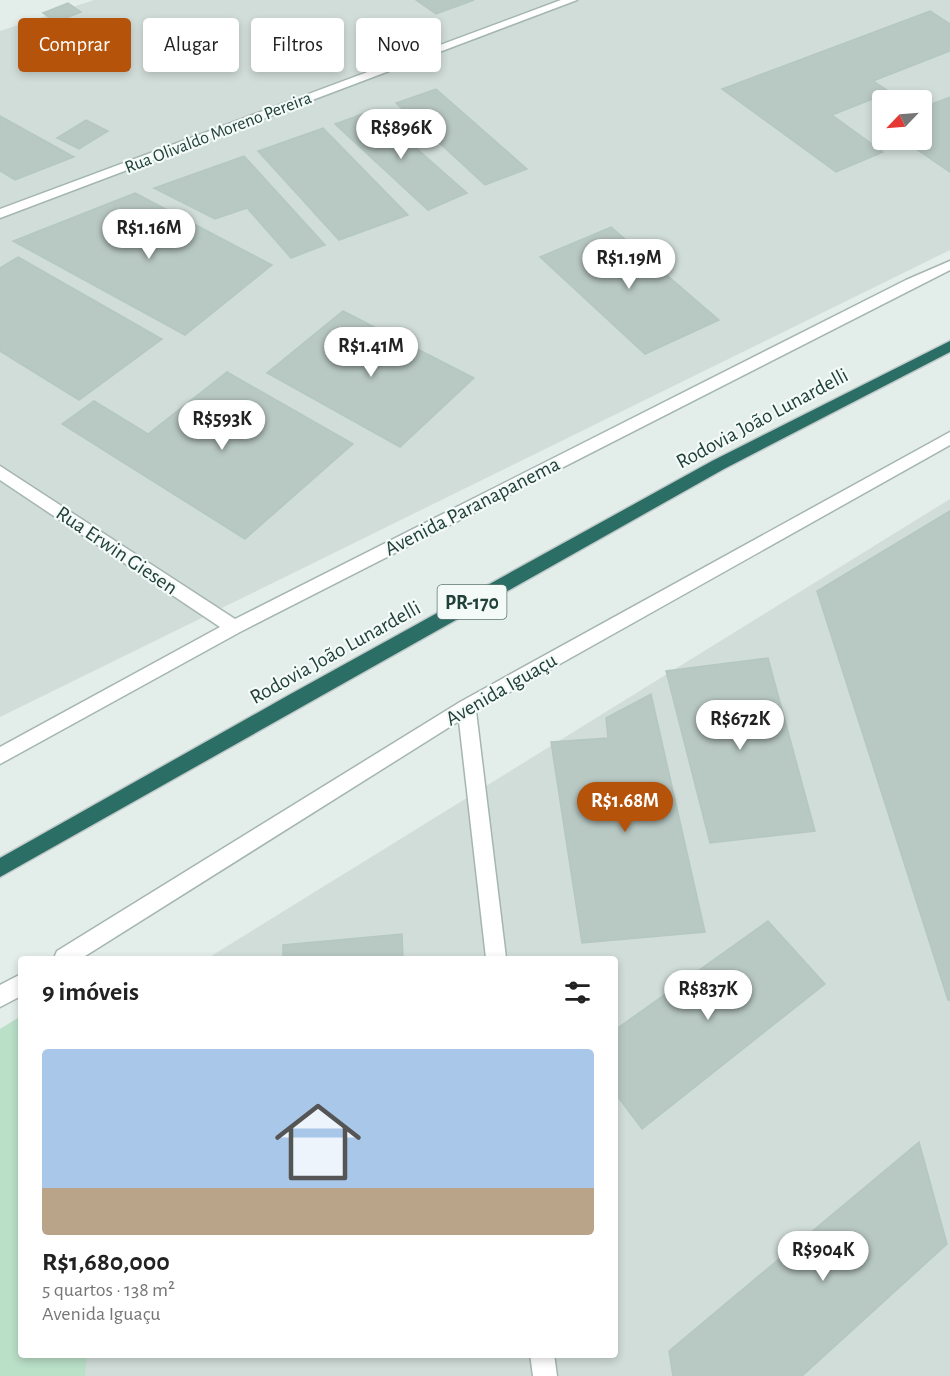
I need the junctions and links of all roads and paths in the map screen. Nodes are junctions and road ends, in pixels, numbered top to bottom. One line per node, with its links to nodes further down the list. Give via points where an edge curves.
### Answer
1 (571, 0): 2 (street, Rua Olivaldo Moreno Pereira)
2 (0, 214)
3 (950, 265): 7 (street, Avenida Paranapanema)
4 (950, 346): 10 (highway, Rodovia João Lunardelli / PR-170, via 718,465 293,700)
5 (950, 438): 8 (street, Avenida Iguaçu)
6 (0, 472): 7 (street, Rua Erwin Giesen)
7 (234, 627): 9 (street, Avenida Paranapanema)
8 (466, 707): 11 (street, Avenida Iguaçu); 12 (street)
9 (0, 756)
10 (0, 868)
11 (67, 956)
12 (496, 956)
13 (18, 986): 14 (street)
14 (0, 997)
15 (543, 1358): 16 (street)
16 (545, 1376)

